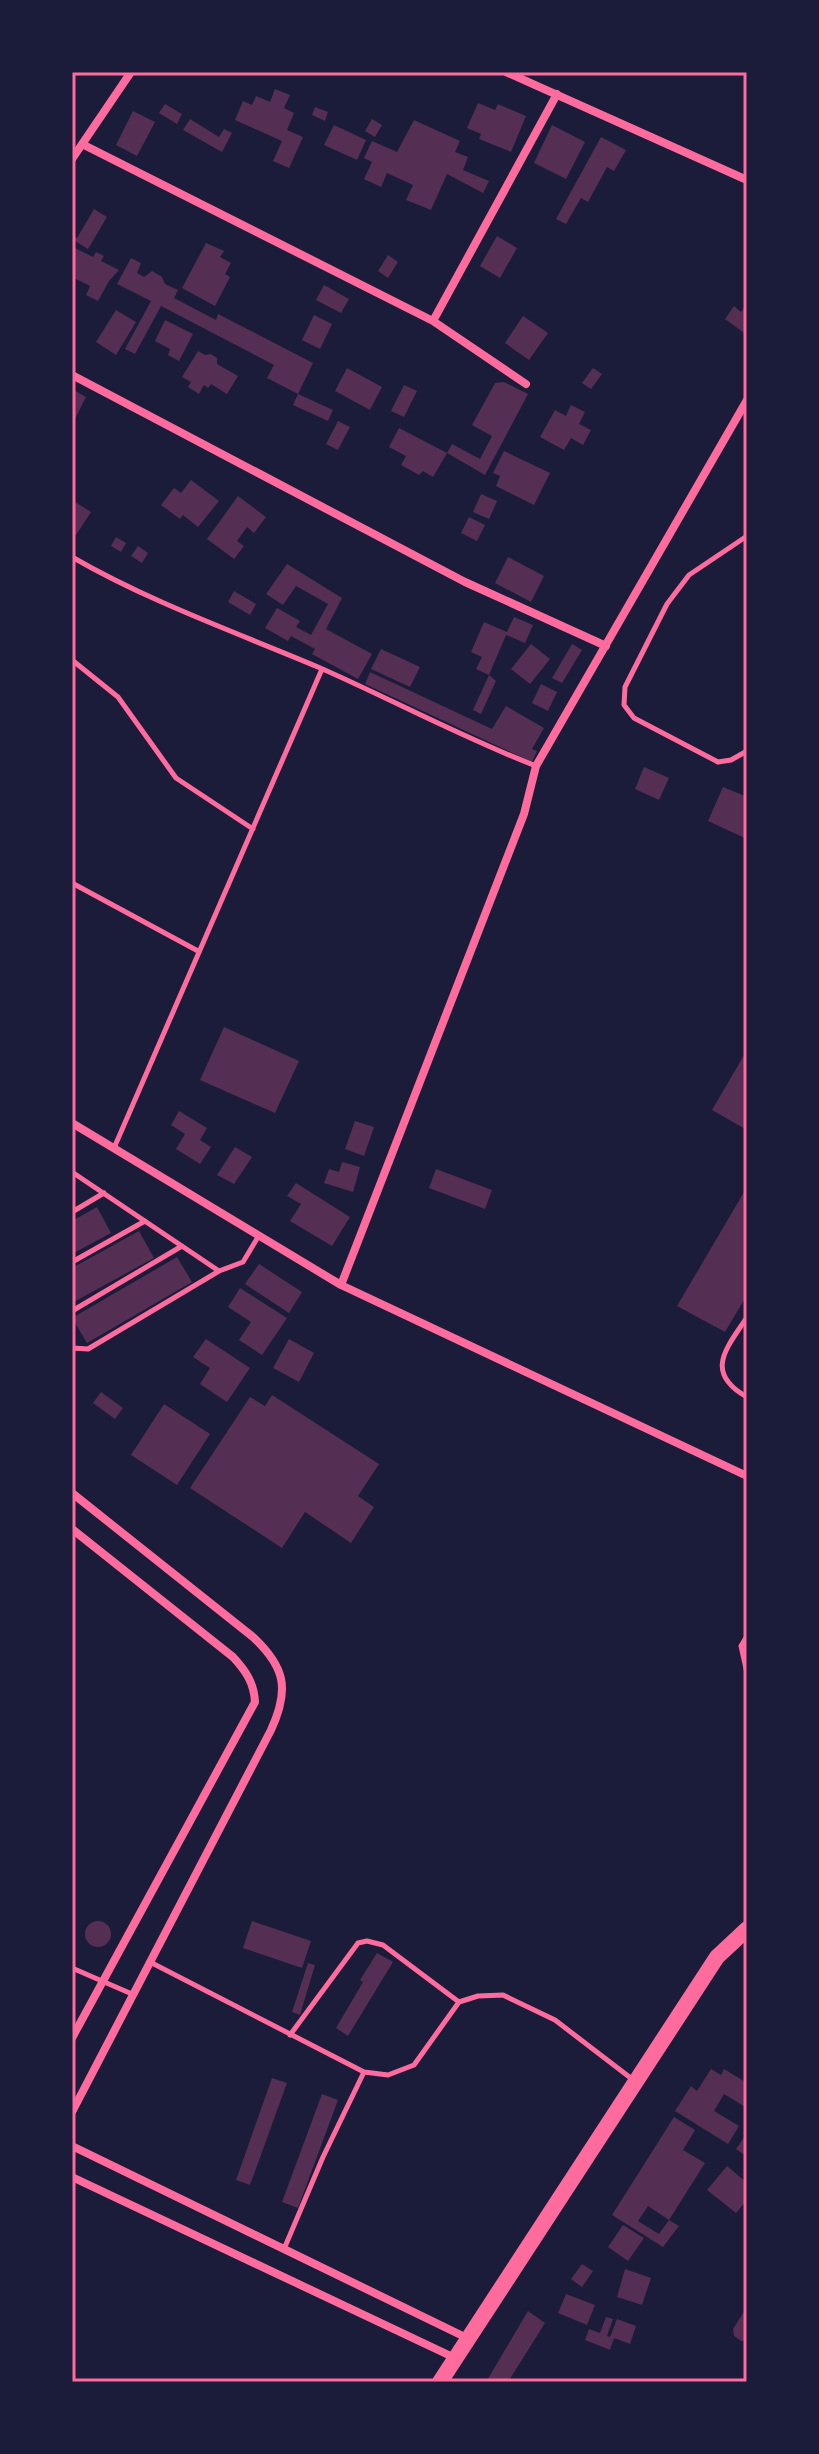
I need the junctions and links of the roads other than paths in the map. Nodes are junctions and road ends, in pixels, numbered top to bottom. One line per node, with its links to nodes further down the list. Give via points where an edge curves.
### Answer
1 (131, 72): 4 (street)
2 (506, 72): 3 (street)
3 (557, 94): 6 (street); 7 (street)
4 (82, 144): 5 (street); 7 (street)
5 (72, 159)
6 (747, 180)
7 (433, 321): 9 (street)
8 (72, 375): 13 (street, via 465,582)
9 (526, 384)
10 (747, 400): 13 (street)
11 (747, 536): 16 (lane, via 689,575 667,604 625,687 624,705 634,718 718,762)
12 (72, 557): 15 (lane, via 145,595)
13 (606, 646): 17 (street)
14 (72, 660): 18 (lane, via 118,697 176,778)
15 (322, 669): 17 (lane, via 473,742); 18 (lane)
16 (747, 751)
17 (536, 766): 31 (street, via 524,814)
18 (253, 829): 20 (lane)
19 (72, 883): 20 (lane)
20 (198, 951): 22 (lane)
21 (72, 1123): 22 (street)
22 (113, 1149): 27 (street)
23 (72, 1172): 24 (lane)
24 (104, 1193): 25 (lane); 26 (lane)
25 (72, 1212)
26 (145, 1221): 28 (lane); 29 (lane)
27 (258, 1237): 30 (lane, via 243,1262); 31 (street)
28 (182, 1246): 30 (lane); 32 (lane)
29 (72, 1262)
30 (219, 1271): 34 (lane, via 88,1349)
31 (341, 1285): 36 (street)
32 (72, 1311)
33 (747, 1317): 35 (lane, via 722,1356 722,1374)
34 (72, 1348)
35 (747, 1397)
36 (747, 1476)
37 (72, 1493): 42 (street, via 270,1652 283,1690 280,1712)
38 (72, 1529): 44 (street, via 233,1657 246,1672 255,1702)
39 (747, 1636): 40 (lane, via 741,1646)
40 (747, 1673)
41 (746, 1930): 50 (highway, via 717,1957)
42 (149, 1961): 45 (street); 47 (lane)
43 (72, 1968): 44 (lane)
44 (103, 1980): 45 (lane); 48 (street)
45 (132, 1994): 51 (street)
46 (459, 2002): 47 (lane, via 383,1945 367,1941 358,1943); 49 (lane, via 414,2065 388,2075); 50 (lane, via 503,1995 555,2020)
47 (290, 2035): 49 (lane)
48 (72, 2038)
49 (364, 2072): 54 (lane)
50 (635, 2082): 55 (highway)
51 (72, 2112)
52 (72, 2146): 54 (street)
53 (72, 2177): 56 (street)
54 (284, 2249): 55 (street)
55 (467, 2338): 56 (highway)
56 (455, 2358): 57 (highway)
57 (440, 2382)

